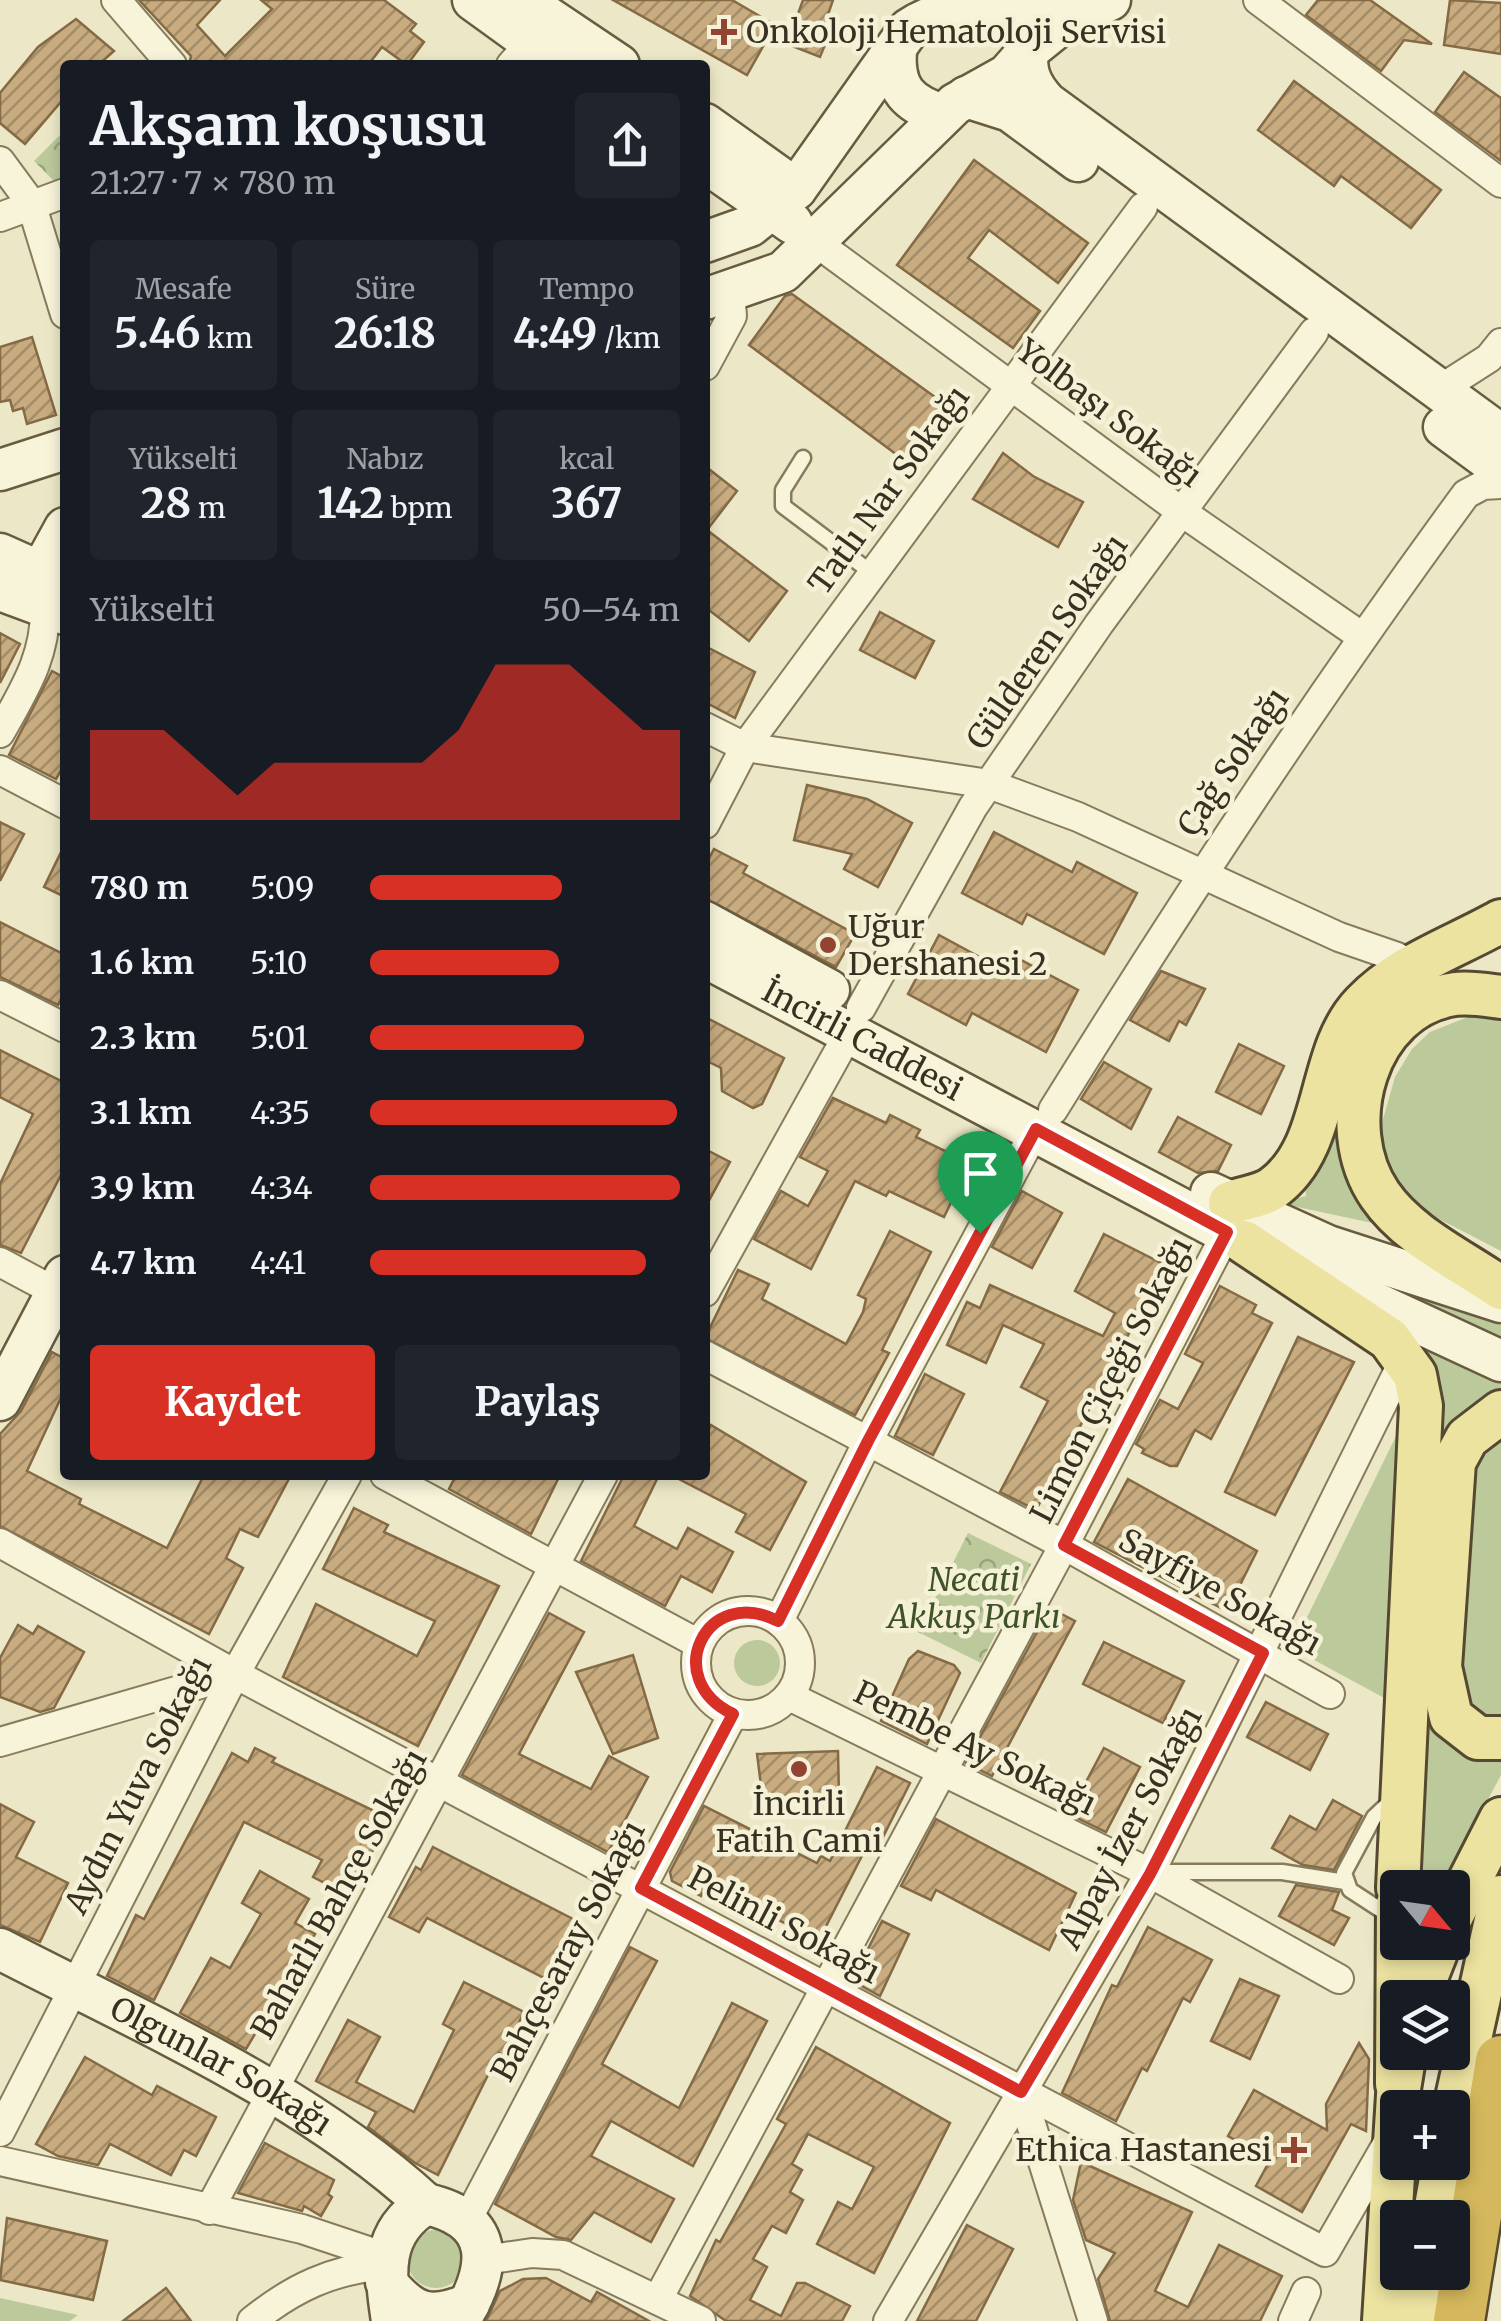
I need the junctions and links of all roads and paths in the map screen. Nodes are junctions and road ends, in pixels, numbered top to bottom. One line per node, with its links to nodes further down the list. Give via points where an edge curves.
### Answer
1 (116, 0): 9 (street)
2 (473, 0): 6 (main road)
3 (1110, 0): 8 (main road, via 1066,21)
4 (1258, 0): 16 (street)
5 (1024, 2): 7 (main road, via 970,3 926,15); 8 (main road)
6 (527, 19): 10 (main road); 11 (main road)
7 (896, 50): 12 (main road, via 895,77 906,98); 18 (main road)
8 (1029, 50): 12 (main road, via 1007,75); 30 (main road, via 1024,71 1065,118)
9 (168, 60)
10 (559, 60)
11 (609, 60)
12 (955, 106): 20 (main road, via 1010,112); 23 (main road)
13 (710, 129): 18 (main road)
14 (0, 161): 19 (street)
15 (710, 164): 18 (main road)
16 (1501, 183)
17 (60, 194): 19 (street)
18 (786, 200): 22 (main road, via 750,226); 23 (main road)
19 (31, 203): 21 (street); 25 (street)
20 (1142, 206): 26 (main road); 29 (street, Tatlı Nar Sokağı)
21 (0, 216)
22 (710, 240)
23 (817, 243): 24 (main road, via 783,272); 29 (street, Yolbaşı Sokağı)
24 (718, 295): 28 (street, via 732,316)
25 (60, 298)
26 (1314, 332): 34 (main road); 37 (street, Gülderen Sokağı)
27 (1501, 343): 30 (street)
28 (710, 357)
29 (1011, 383): 37 (street, Yolbaşı Sokağı); 40 (street, Tatlı Nar Sokağı)
30 (1439, 390): 31 (main road)
31 (1501, 435)
32 (60, 451): 35 (main road)
33 (804, 458): 40 (lane, via 782,490 782,506)
34 (1501, 469)
35 (0, 470)
36 (1501, 484): 42 (street, Çağ Sokağı, via 1466,494)
37 (1182, 512): 42 (street, Yolbaşı Sokağı); 47 (street, Gülderen Sokağı)
38 (60, 543): 41 (main road)
39 (0, 554): 41 (main road)
40 (872, 574): 45 (street, Tatlı Nar Sokağı)
41 (45, 588): 44 (street, via 46,632 38,663)
42 (1361, 636): 50 (street, Çağ Sokağı)
43 (710, 730): 45 (street)
44 (0, 734)
45 (745, 747): 47 (street); 49 (street, Tatlı Nar Sokağı)
46 (0, 770): 48 (street)
47 (989, 784): 50 (street); 57 (street, Gülderen Sokağı)
48 (60, 801)
49 (710, 814)
50 (1202, 870): 53 (street); 59 (street, Çağ Sokağı)
51 (1501, 922): 60 (main road, via 1412,966 1362,1004 1347,1025 1297,1159)
52 (710, 925): 57 (main road, İncirli Caddesi)
53 (1397, 958)
54 (710, 959): 57 (main road, İncirli Caddesi)
55 (0, 995): 58 (street)
56 (1501, 997): 64 (main road, via 1452,994 1398,1024 1369,1063 1358,1120 1367,1169 1395,1213)
57 (855, 1019): 59 (main road, İncirli Caddesi); 62 (street)
58 (60, 1025)
59 (1044, 1119): 60 (main road, İncirli Caddesi); 72 (street)
60 (1233, 1226): 66 (main road, İncirli Caddesi, via 1328,1246); 67 (main road); 69 (main road, İncirli Caddesi); 77 (street, Limon Çiçeği Sokağı)
61 (0, 1262): 63 (street)
62 (710, 1283)
63 (60, 1287)
64 (1501, 1288)
65 (60, 1292): 70 (main road)
66 (1501, 1302)
67 (1403, 1354): 81 (street, Alpay İzer Sokağı); 90 (main road, via 1421,1406)
68 (710, 1358): 72 (street, Sayfiye Sokağı)
69 (1501, 1361)
70 (0, 1400)
71 (1501, 1412): 86 (main road, via 1467,1438 1454,1462 1440,1666 1450,1717 1478,1738)
72 (868, 1441): 77 (street, Sayfiye Sokağı); 79 (street)
73 (344, 1480): 82 (street, Aydın Yuva Sokağı)
74 (395, 1480): 78 (street)
75 (600, 1480): 78 (street, Baharlı Bahçe Sokağı)
76 (0, 1543): 82 (street, Pelinli Sokağı)
77 (1064, 1545): 81 (street, Sayfiye Sokağı); 88 (street, Limon Çiçeği Sokağı)
78 (552, 1566): 80 (street); 89 (street, Baharlı Bahçe Sokağı)
79 (778, 1621): 80 (street, via 733,1613 706,1630); 84 (street, via 799,1656)
80 (699, 1644): 85 (street, via 697,1679 705,1694)
81 (1263, 1653): 83 (street, Sayfiye Sokağı); 93 (street, Alpay İzer Sokağı)
82 (235, 1674): 87 (street); 89 (street, Pelinli Sokağı); 103 (street, Aydın Yuva Sokağı)
83 (1330, 1694)
84 (789, 1696): 85 (street, via 764,1713); 88 (street, Pembe Ay Sokağı)
85 (733, 1714): 96 (street, Bahçesaray Sokağı)
86 (1501, 1738)
87 (0, 1742)
88 (942, 1771): 93 (street, Pembe Ay Sokağı); 102 (street, Limon Çiçeği Sokağı)
89 (442, 1782): 96 (street, Pelinli Sokağı); 108 (street, Baharlı Bahçe Sokağı)
90 (1402, 1790): 92 (main road); 95 (lane, via 1374,1817)
91 (1501, 1819): 94 (main road)
92 (1399, 1870)
93 (1150, 1874): 95 (lane, via 1282,1872); 101 (street, Pembe Ay Sokağı); 107 (street, Alpay İzer Sokağı)
94 (1470, 1880)
95 (1345, 1882): 98 (lane)
96 (641, 1888): 102 (street, Pelinli Sokağı); 115 (street, Bahçesaray Sokağı)
97 (1501, 1896): 106 (main road)
98 (1380, 1910)
99 (0, 1949): 103 (main road, Olgunlar Sokağı)
100 (1397, 1960): 105 (main road)
101 (1339, 1979)
102 (824, 1986): 107 (street, Pelinli Sokağı); 120 (street, Limon Çiçeği Sokağı)
103 (73, 1987): 108 (main road, Olgunlar Sokağı); 109 (street, Aydın Yuva Sokağı)
104 (1501, 2060): 129 (highway)
105 (1396, 2090)
106 (1459, 2090)
107 (1021, 2092): 110 (street, Pelinli Sokağı, via 1325,2252); 124 (street, Alpay İzer Sokağı); 125 (street)
108 (270, 2093): 113 (main road, Olgunlar Sokağı); 114 (street, Baharlı Bahçe Sokağı)
109 (0, 2132)
110 (1380, 2144)
111 (0, 2162): 114 (street)
112 (1392, 2180): 127 (main road)
113 (426, 2204): 115 (main road); 117 (main road, via 398,2230)
114 (209, 2210): 117 (street, via 302,2229)
115 (466, 2222): 116 (main road)
116 (485, 2260): 120 (street, via 563,2254); 121 (main road)
117 (387, 2281): 121 (main road, via 416,2310); 122 (street, via 344,2268 308,2282)
118 (1421, 2290): 128 (main road)
119 (1306, 2292): 126 (street)
120 (658, 2299): 123 (street)
121 (464, 2313)
122 (252, 2321)
123 (701, 2321)
124 (888, 2321)
125 (1093, 2321)
126 (1293, 2321)
127 (1384, 2321)
128 (1416, 2321)
129 (1459, 2321)

